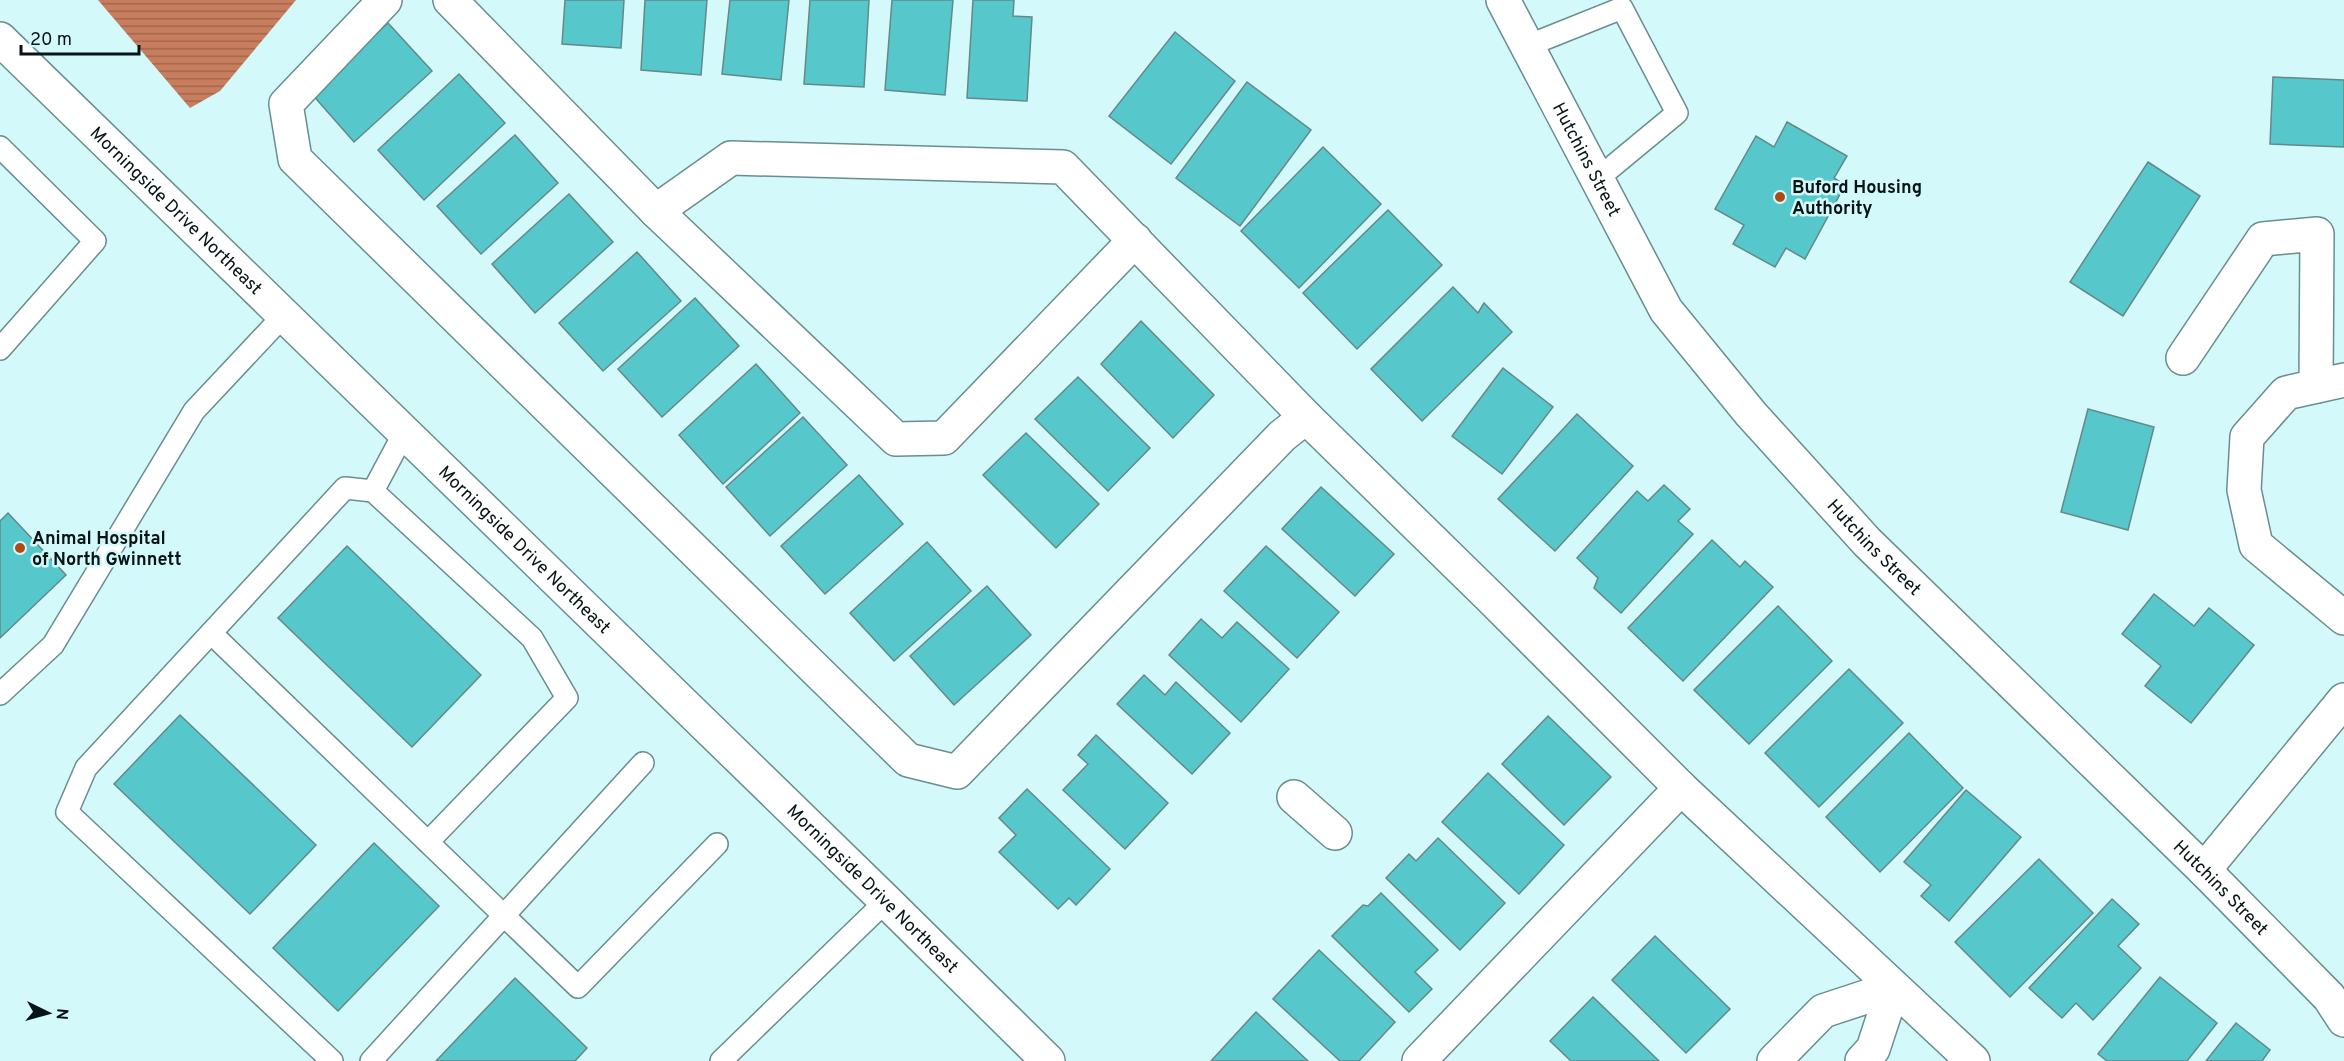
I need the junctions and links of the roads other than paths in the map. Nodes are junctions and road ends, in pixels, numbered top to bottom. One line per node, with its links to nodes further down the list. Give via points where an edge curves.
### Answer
1 (385, 0): 14 (street, via 286,104 295,159 908,760 957,772 1282,436)
2 (450, 0): 8 (street)
3 (1503, 0): 5 (street, Hutchins Street)
4 (0, 39): 10 (street, Morningside Drive Northeast)
5 (1527, 46): 7 (street, Hutchins Street); 7 (lane, via 1622,8 1677,113)
6 (0, 147): 11 (lane, via 95,241)
7 (1596, 180): 27 (street, Hutchins Street, via 1666,310 1751,414 1867,542)
8 (656, 210): 9 (street, via 730,158 1063,167); 9 (street, via 896,439 944,438)
9 (1135, 240): 14 (street)
10 (285, 314): 15 (street, Morningside Drive Northeast); 19 (lane, via 194,411 53,645)
11 (0, 349)
12 (2184, 358): 13 (street, via 2263,239 2318,234)
13 (2330, 383): 17 (street, via 2286,393 2247,437 2244,490 2256,545)
14 (1306, 417): 22 (street)
15 (404, 433): 16 (lane); 28 (street, Morningside Drive Northeast)
16 (373, 491): 18 (lane, via 345,488); 25 (lane, via 532,638 567,698)
17 (2344, 618)
18 (211, 633): 25 (lane); 32 (lane, via 86,768 67,812)
19 (0, 694)
20 (2344, 700): 27 (street)
21 (643, 763): 29 (lane)
22 (1681, 788): 30 (street); 36 (street)
23 (1294, 797): 24 (street)
24 (1335, 833)
25 (428, 842): 29 (lane)
26 (717, 844): 29 (lane, via 578,987)
27 (2204, 870): 31 (street, Hutchins Street, via 2329,997)
28 (886, 901): 34 (lane); 35 (street, Morningside Drive Northeast)
29 (504, 915): 33 (lane)
30 (1893, 988): 37 (street, via 1823,1011); 38 (street, via 1873,1049); 39 (street)
31 (2344, 1020)
32 (332, 1061)
33 (372, 1061)
34 (721, 1061)
35 (1048, 1061)
36 (1419, 1061)
37 (1774, 1061)
38 (1862, 1061)
39 (1973, 1061)

